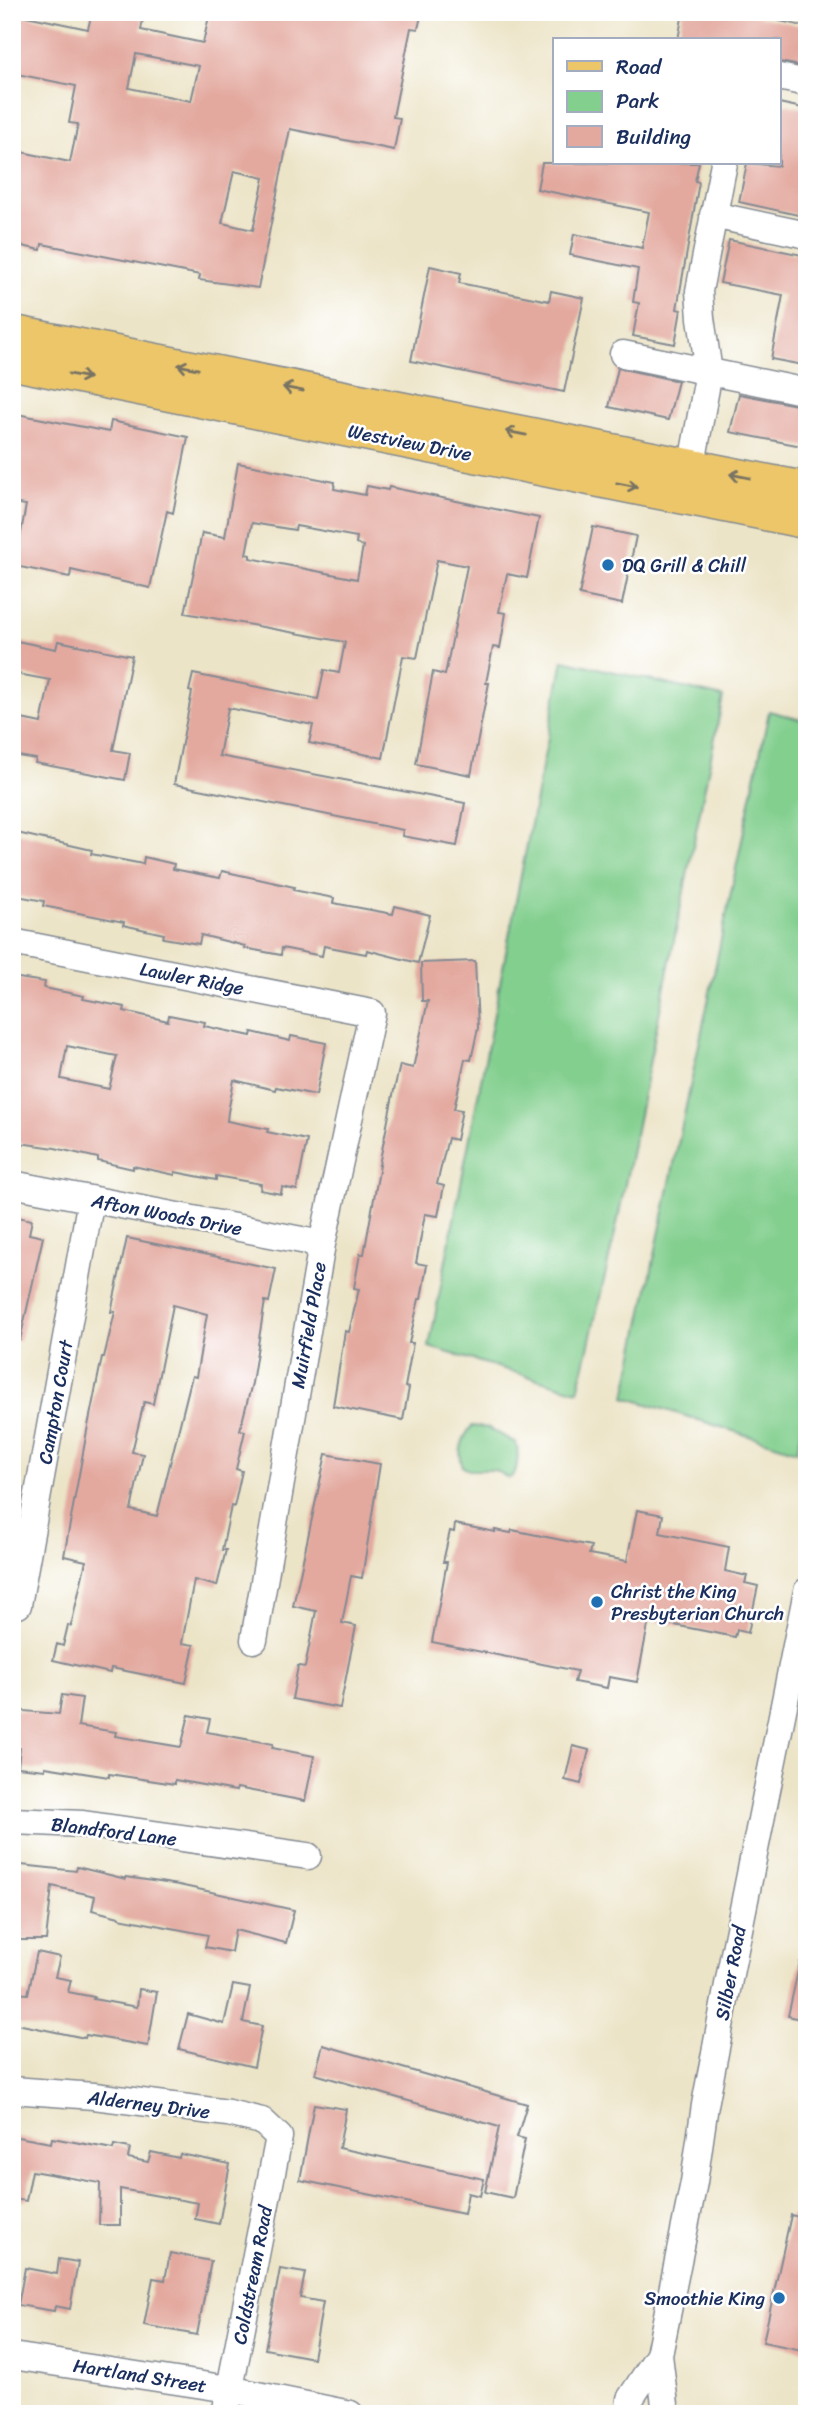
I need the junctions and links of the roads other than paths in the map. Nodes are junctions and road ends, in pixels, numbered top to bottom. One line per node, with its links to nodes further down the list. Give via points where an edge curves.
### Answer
1 (780, 77): 2 (street)
2 (807, 83)
3 (724, 164): 4 (street)
4 (713, 215): 5 (street); 9 (street, via 699,290)
5 (807, 235)
6 (12, 332): 11 (main road, Westview Drive, one-way to 6)
7 (624, 354): 9 (street)
8 (12, 363): 11 (main road, Westview Drive, one-way to 11)
9 (709, 372): 10 (street); 12 (street)
10 (807, 391)
11 (236, 392): 12 (main road, Westview Drive)
12 (689, 482): 13 (main road, Westview Drive, one-way to 12); 14 (main road, Westview Drive)
13 (807, 489)
14 (807, 522)
15 (12, 942): 16 (street, Lawler Ridge)
16 (372, 1013): 19 (street, Muirfield Place)
17 (12, 1184): 18 (street, Afton Woods Drive)
18 (91, 1199): 19 (street, Afton Woods Drive); 21 (street, Campton Court)
19 (322, 1244): 22 (street, Muirfield Place)
20 (807, 1591): 27 (street, Silber Road)
21 (18, 1605)
22 (254, 1640)
23 (12, 1821): 24 (street, Blandford Lane, via 83,1824)
24 (308, 1856)
25 (12, 2090): 26 (street, Alderney Drive, via 228,2113 262,2121)
26 (279, 2137): 29 (street, Coldstream Road)
27 (659, 2355): 31 (street, Silber Road, via 630,2399); 32 (street, Silber Road)
28 (12, 2356): 29 (street, Hartland Street)
29 (227, 2401): 30 (street, Hartland Street)
30 (350, 2414)
31 (628, 2414)
32 (663, 2414)

